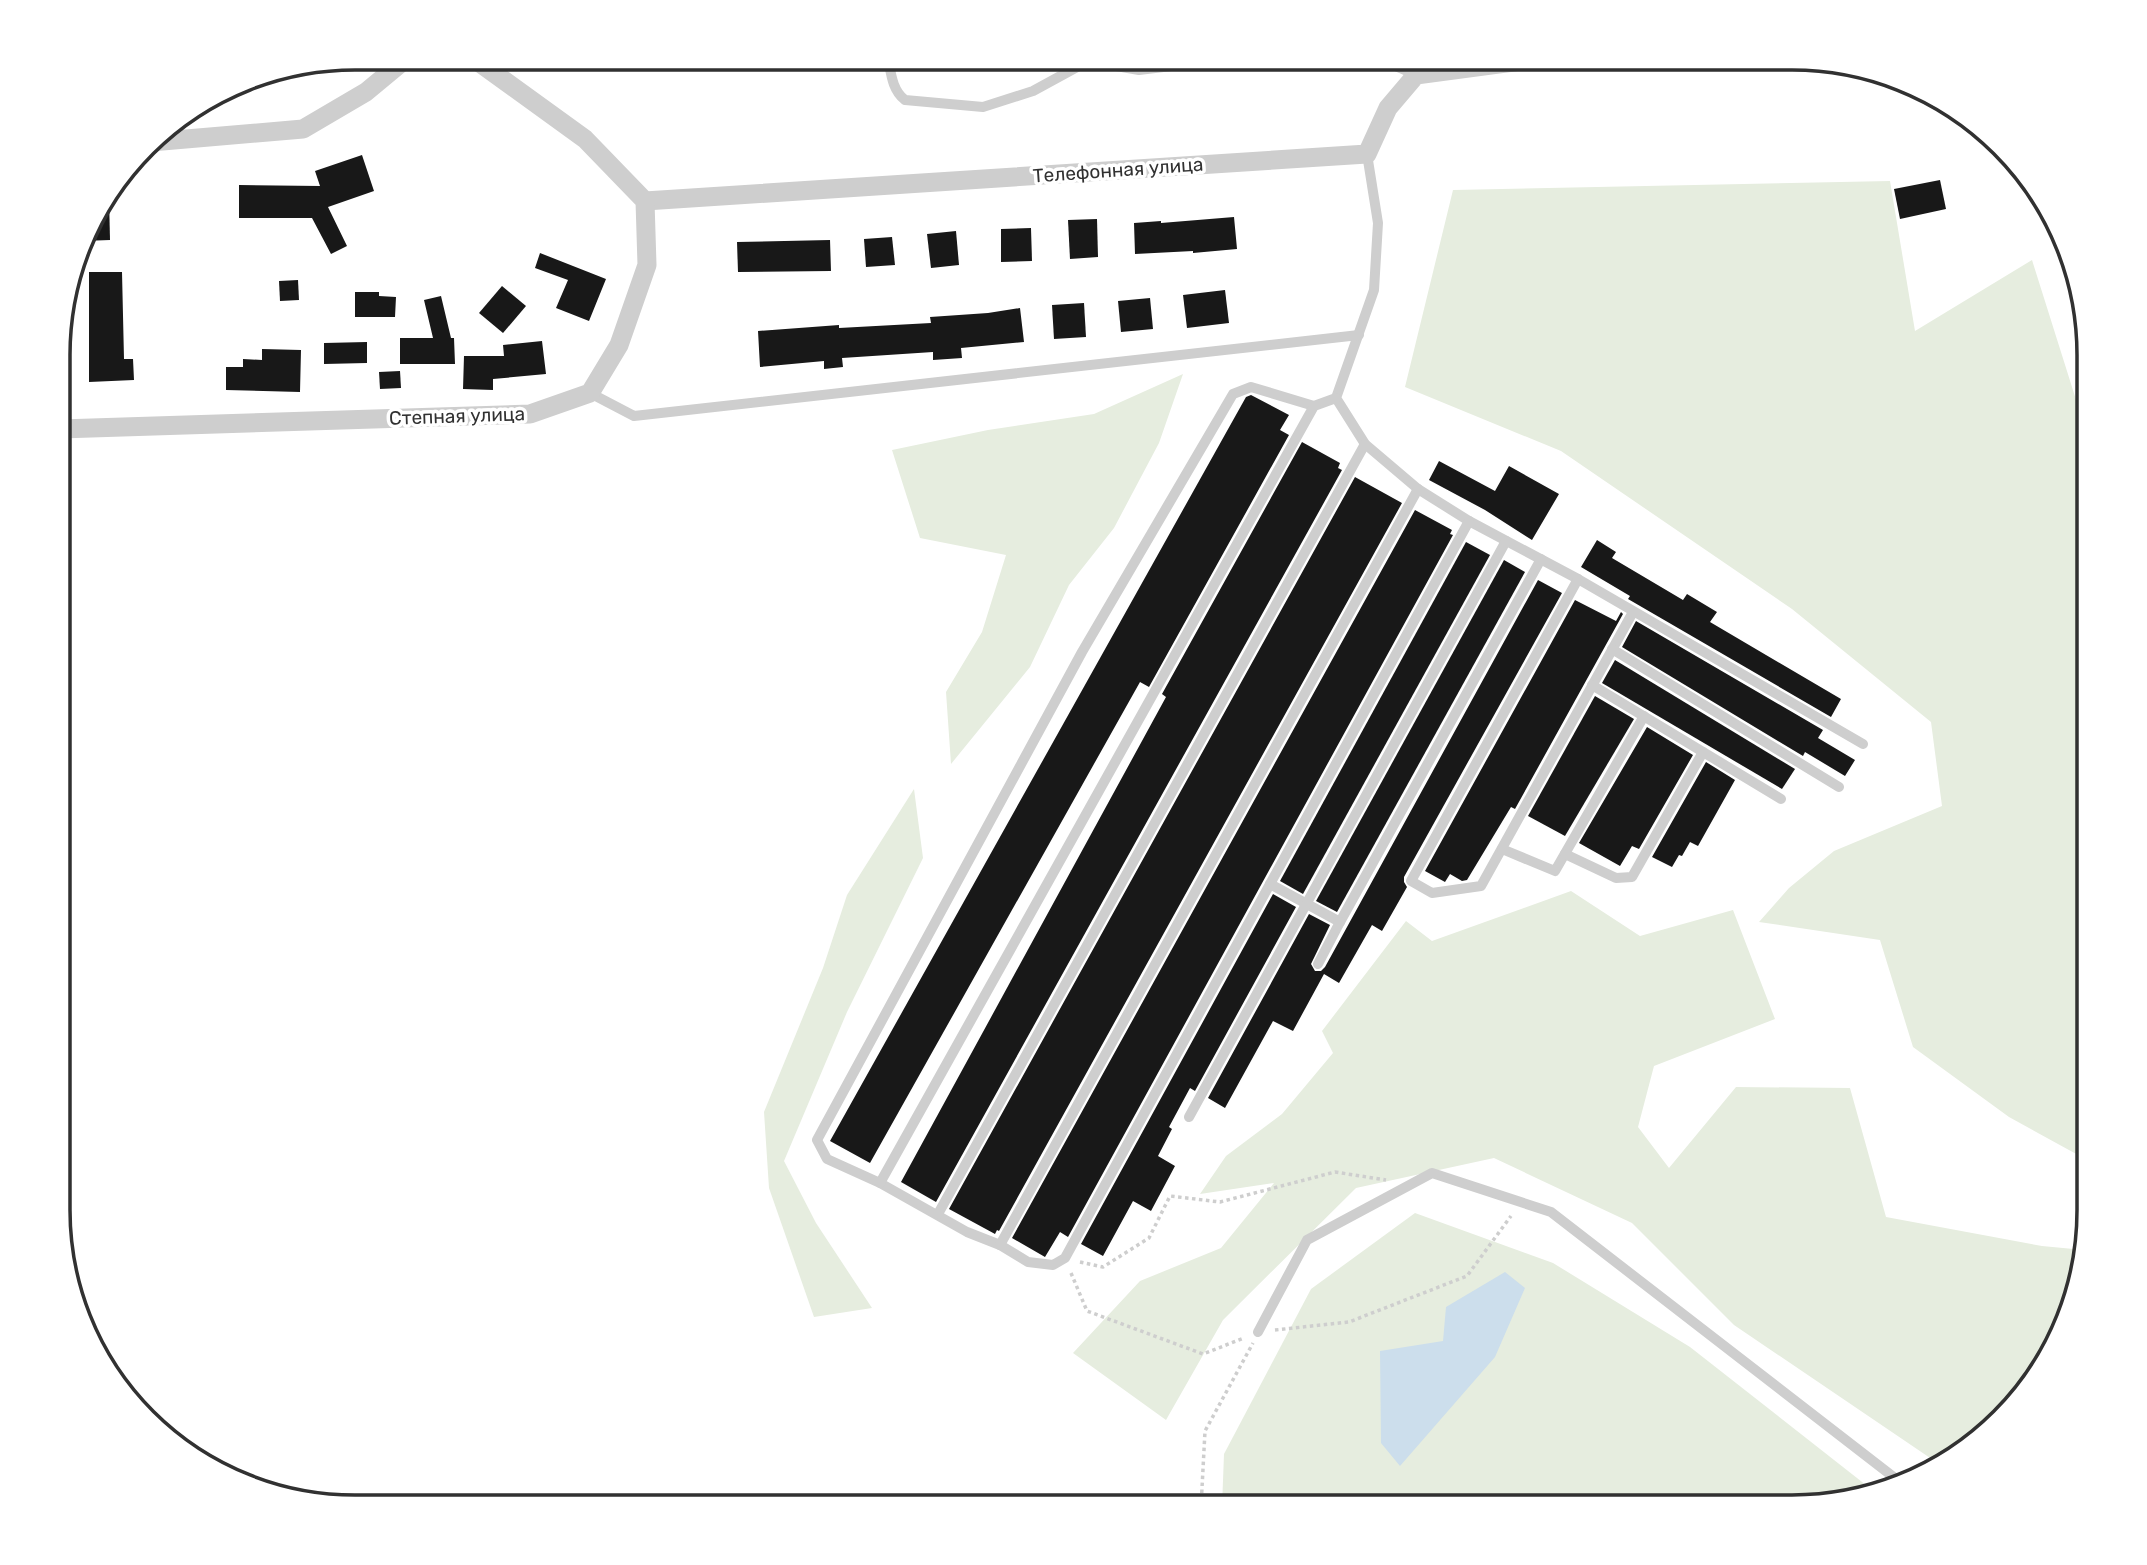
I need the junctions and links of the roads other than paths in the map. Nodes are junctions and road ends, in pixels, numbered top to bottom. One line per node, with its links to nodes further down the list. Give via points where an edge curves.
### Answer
1 (393, 70): 8 (street, via 366,92 303,129)
2 (490, 70): 10 (street, via 585,138)
3 (891, 70): 4 (lane, via 894,86 905,100 984,107 1033,91)
4 (1068, 70)
5 (1405, 70): 7 (lane)
6 (1454, 70): 7 (street)
7 (1416, 75): 9 (street, via 1388,108)
8 (168, 141)
9 (1367, 154): 10 (street, Телефонная улица); 11 (lane, via 1378,223 1374,290)
10 (645, 201): 12 (street, via 647,265 619,345)
11 (1359, 335): 12 (lane, via 634,416); 13 (lane)
12 (590, 393): 15 (street, Степная улица, via 530,414)
13 (1336, 398): 14 (lane); 16 (lane)
14 (1314, 406): 37 (lane); 37 (lane, via 1251,387 1233,394 1082,652 817,1140 827,1159)
15 (70, 429)
16 (1365, 444): 17 (lane); 38 (lane)
17 (1418, 489): 18 (lane); 39 (lane)
18 (1469, 521): 19 (lane); 32 (lane)
19 (1506, 541): 20 (lane); 33 (lane)
20 (1541, 559): 21 (lane); 34 (lane)
21 (1578, 579): 22 (lane); 30 (lane, via 1411,881 1432,893 1481,886)
22 (1633, 612): 23 (lane); 26 (lane)
23 (1612, 649): 24 (lane); 28 (lane)
24 (1592, 685): 25 (lane); 30 (lane)
25 (1644, 716): 27 (lane); 31 (lane)
26 (1863, 744)
27 (1703, 752): 29 (lane); 31 (lane, via 1632,877 1616,878)
28 (1839, 787)
29 (1782, 799)
30 (1502, 849): 31 (lane, via 1555,871)
31 (1565, 854)
32 (1270, 884): 33 (lane); 39 (lane, via 1065,1258 1053,1265 1028,1262)
33 (1307, 904): 34 (lane); 36 (lane)
34 (1340, 922): 35 (lane)
35 (1318, 964)
36 (1189, 1117)
37 (880, 1183): 38 (lane)
38 (938, 1214): 39 (lane, via 967,1233)
39 (1000, 1245)
40 (1258, 1332): 41 (lane, via 1307,1240 1432,1173 1551,1212)
41 (1893, 1476)

